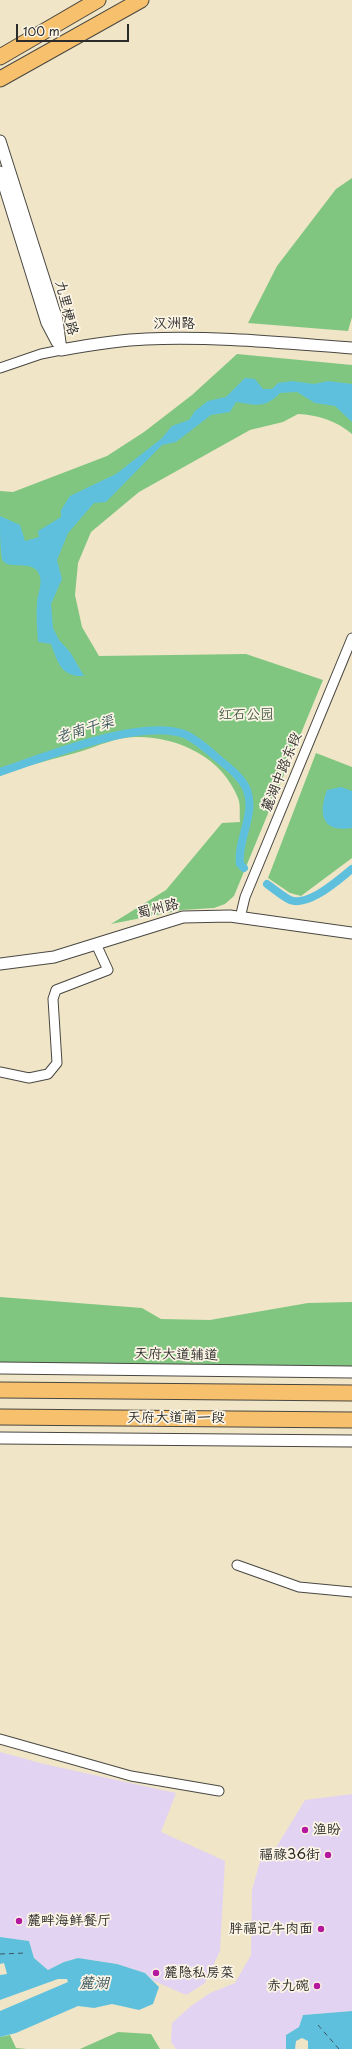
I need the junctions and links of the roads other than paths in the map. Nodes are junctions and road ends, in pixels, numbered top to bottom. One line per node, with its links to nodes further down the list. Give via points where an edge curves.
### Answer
1 (98, 0): 3 (highway)
2 (141, 0): 4 (highway)
3 (0, 57)
4 (0, 79)
5 (0, 141): 8 (street, 九里梗路, via 57,320)
6 (0, 172): 8 (street, 九里梗路, via 47,324)
7 (352, 348): 8 (street, 汉洲路, via 224,339 167,338 123,340)
8 (61, 350): 9 (street, 汉洲路)
9 (0, 368)
10 (352, 638): 11 (street, 麓湖中路东段, via 245,897)
11 (240, 918): 12 (street, 蜀州路); 13 (street, 蜀州路, via 183,917)
12 (352, 933)
13 (96, 944): 14 (street, 蜀州路, via 39,960); 15 (street, via 108,970 56,990 52,1000 57,1062 48,1074 30,1078)
14 (0, 964)
15 (0, 1072)
16 (0, 1368): 17 (street, 天府大道辅道)
17 (352, 1372)
18 (0, 1390): 19 (highway, 天府大道南一段)
19 (352, 1393)
20 (0, 1417): 21 (highway, 天府大道南一段)
21 (352, 1420)
22 (0, 1438): 23 (street)
23 (352, 1441)
24 (237, 1565): 25 (street, via 299,1587)
25 (352, 1592)
26 (0, 1739): 27 (street, via 132,1776)
27 (219, 1791)

